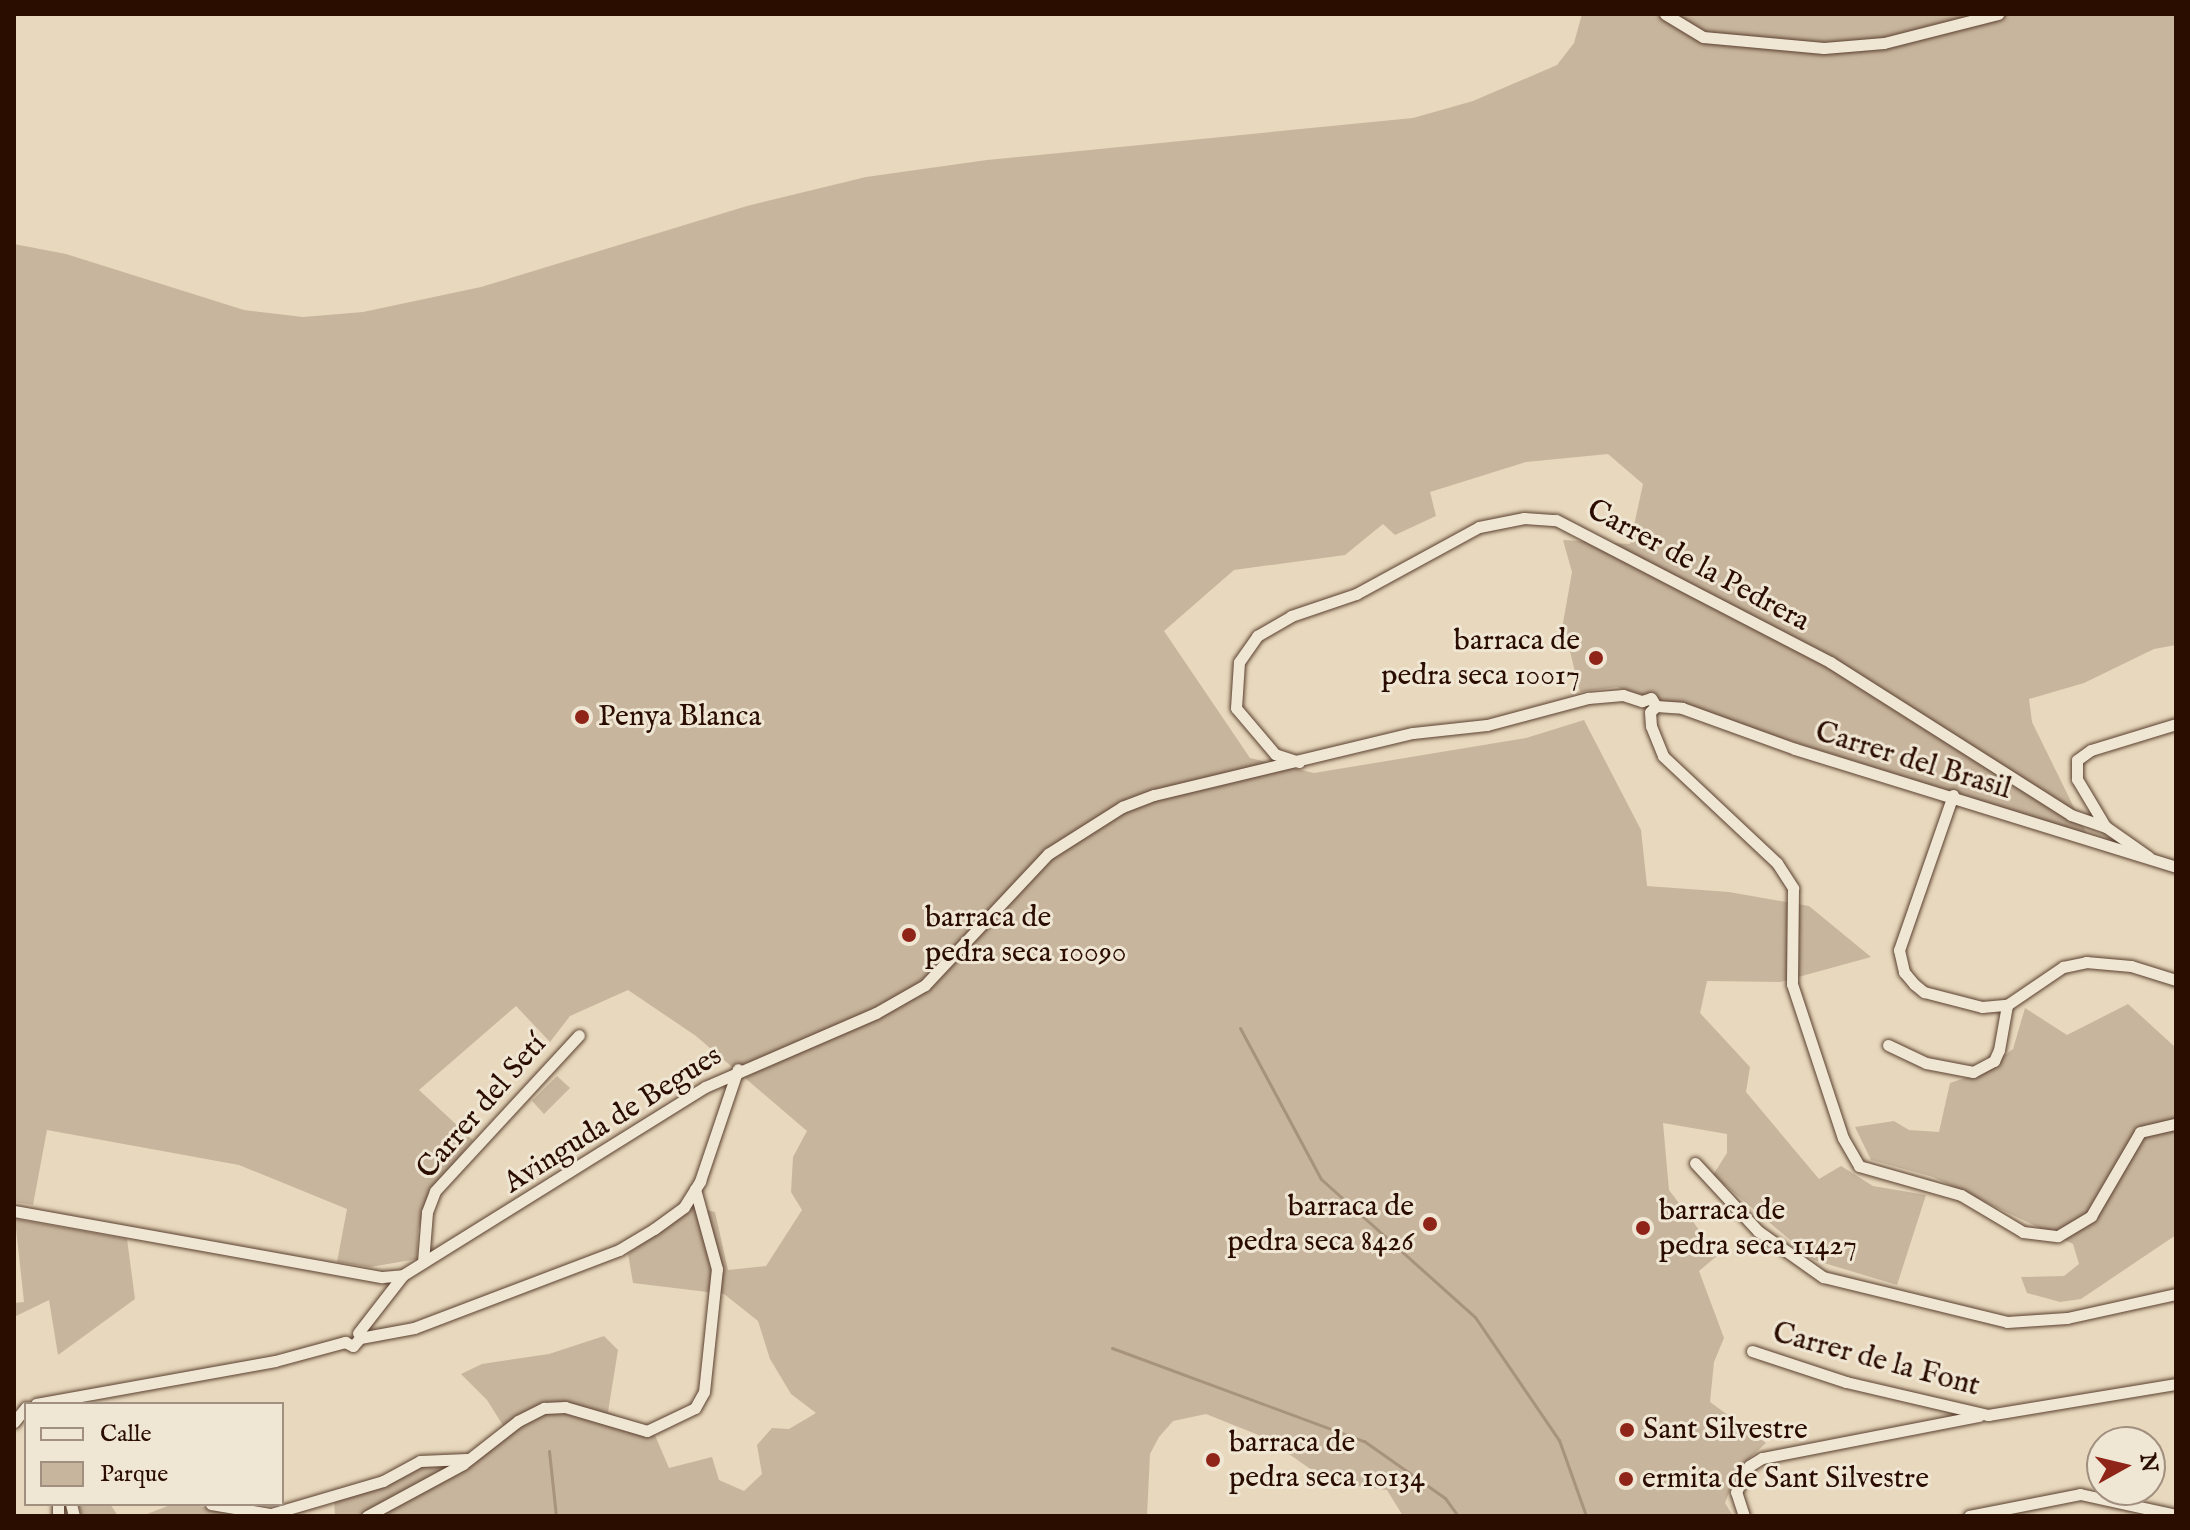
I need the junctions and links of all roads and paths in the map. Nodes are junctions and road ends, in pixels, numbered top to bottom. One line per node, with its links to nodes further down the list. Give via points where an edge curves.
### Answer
1 (1665, 14): 2 (street, via 1703,37 1824,48 1884,43)
2 (1998, 14)
3 (1653, 709): 5 (street, Carrer del Brasil, via 1651,698 1588,698 1487,725 1413,733); 6 (street, Carrer del Brasil, via 1682,708 1809,754); 15 (street, via 1653,740 1663,756 1777,863 1793,888 1792,984 1843,1138 1859,1166 1961,1195 2023,1232 2058,1236 2091,1216 2140,1132)
4 (2176, 724): 7 (street, via 2091,750 2077,760 2077,779)
5 (1299, 762): 7 (street, Carrer de la Pedrera, via 1275,754 1236,708 1239,662 1257,636 1291,616 1356,594 1479,527 1524,518 1556,520 1830,662 2071,815); 14 (street, Avinguda de Begues, via 1122,807 1048,854 925,985 876,1013)
6 (1953, 795): 8 (street, Carrer del Brasil, via 2108,850); 11 (street, via 1902,938 1901,962 1924,992 1982,1007)
7 (2106, 827): 8 (street, Carrer de la Pedrera)
8 (2155, 861): 9 (street, Carrer del Brasil)
9 (2176, 867)
10 (2176, 980): 11 (street, via 2104,961 2076,963)
11 (2007, 1005): 13 (street, via 1994,1061 1973,1072 1926,1063)
12 (579, 1035): 19 (street, Carrer del Setí, via 435,1191 427,1212)
13 (1888, 1045)
14 (738, 1069): 17 (street); 19 (street, Avinguda de Begues)
15 (2176, 1124)
16 (1695, 1163): 21 (street, via 1747,1222 1788,1257 1823,1277 2007,1322 2067,1318)
17 (695, 1189): 22 (street, via 684,1207 619,1250 414,1328); 27 (street, via 717,1269 704,1392 695,1408 647,1431 565,1407 544,1408)
18 (14, 1211): 20 (street, via 382,1277)
19 (423, 1262): 20 (street, Avinguda de Begues)
20 (403, 1275): 22 (street, Avinguda de Begues)
21 (2176, 1294)
22 (359, 1336): 25 (street, via 353,1346 345,1342 275,1361)
23 (1752, 1351): 26 (street, Carrer de la Font, via 1846,1382)
24 (2176, 1384): 26 (street, Carrer de la Font)
25 (47, 1402)
26 (1988, 1415): 31 (street, via 1762,1458 1749,1466 1736,1492)
27 (470, 1458): 28 (street, via 420,1461 383,1481 271,1514); 30 (street)
28 (223, 1506)
29 (2176, 1515): 32 (street, via 2080,1494)
30 (367, 1516)
31 (1744, 1516)
32 (1969, 1516)

